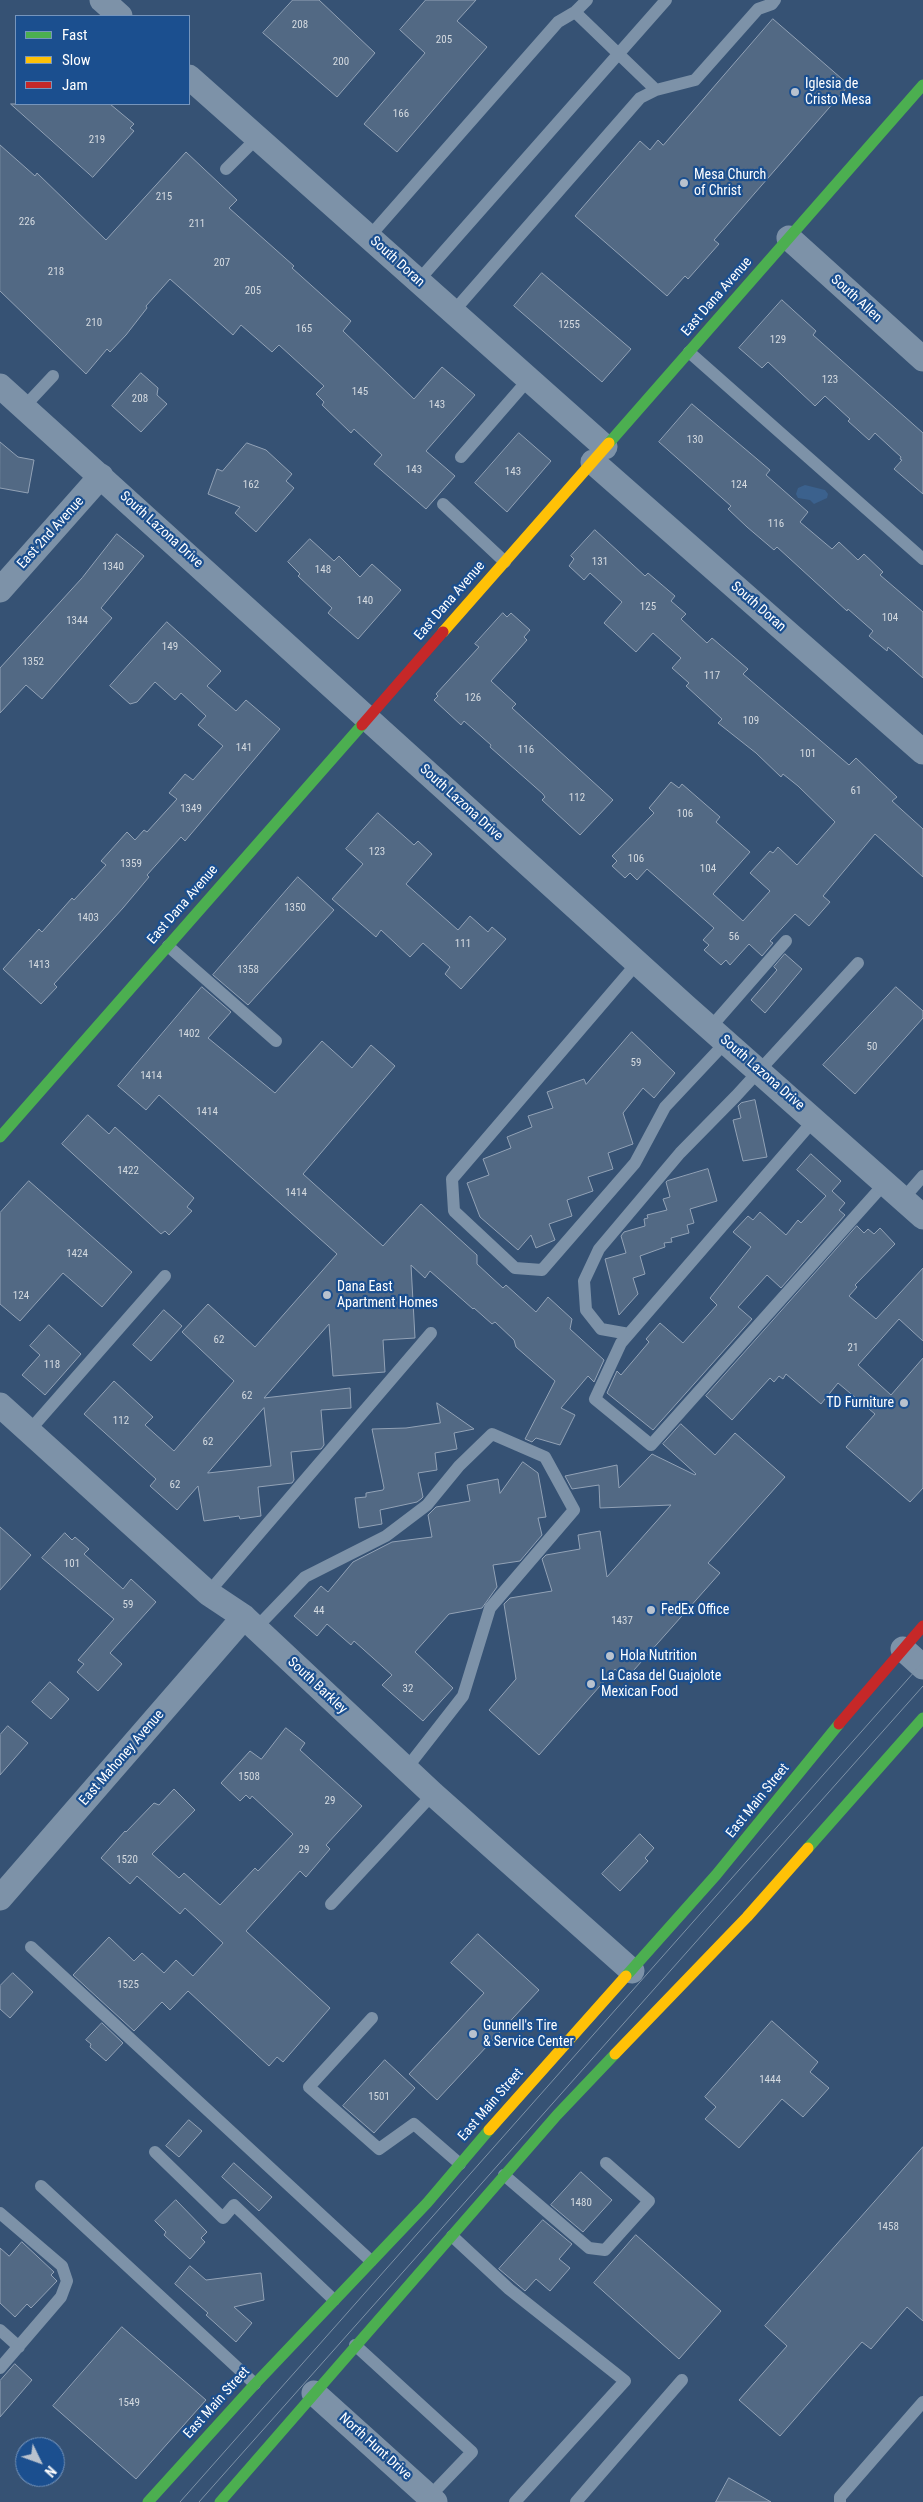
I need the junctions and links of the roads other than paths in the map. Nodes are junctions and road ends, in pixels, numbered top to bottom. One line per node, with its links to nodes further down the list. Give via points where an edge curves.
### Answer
1 (102, 0): 7 (street)
2 (587, 0): 6 (lane)
3 (666, 0): 8 (lane)
4 (775, 0): 5 (lane, via 772,4)
5 (754, 4): 11 (lane, via 695,80)
6 (575, 12): 8 (lane); 14 (lane, via 558,22)
7 (119, 15)
8 (618, 54): 11 (lane); 16 (lane)
9 (190, 78): 12 (street, South Doran)
10 (923, 85): 15 (main road, East Dana Avenue)
11 (656, 90): 17 (lane, via 640,98)
12 (257, 138): 13 (lane); 14 (street, South Doran)
13 (226, 169)
14 (369, 237): 16 (street, South Doran)
15 (789, 238): 18 (main road, East Dana Avenue); 19 (street, South Allen)
16 (418, 281): 17 (street, South Doran)
17 (453, 312): 21 (street, South Doran)
18 (689, 352): 24 (main road, East Dana Avenue); 28 (lane)
19 (923, 359)
20 (53, 376): 23 (lane)
21 (528, 380): 24 (street, South Doran); 25 (lane)
22 (0, 386): 23 (street, South Lazona Drive)
23 (24, 407): 26 (street, South Lazona Drive)
24 (599, 455): 29 (main road, East Dana Avenue); 32 (street, South Doran)
25 (461, 457)
26 (102, 476): 30 (street, East 2nd Avenue); 31 (street, South Lazona Drive)
27 (443, 504): 29 (lane)
28 (923, 558)
29 (505, 562): 31 (main road, East Dana Avenue)
30 (0, 590)
31 (367, 719): 34 (main road, East Dana Avenue); 35 (street, South Lazona Drive)
32 (923, 752)
33 (786, 941): 37 (lane)
34 (168, 946): 38 (lane); 41 (main road, East Dana Avenue)
35 (638, 962): 37 (street, South Lazona Drive); 37 (lane, via 452,1179 454,1211 515,1268 542,1270 566,1244 635,1163 665,1107)
36 (858, 963): 39 (lane)
37 (718, 1035): 39 (street, South Lazona Drive)
38 (276, 1041)
39 (759, 1071): 40 (street, South Lazona Drive); 47 (lane, via 680,1153 595,1257 584,1281 586,1310 601,1329)
40 (814, 1120): 43 (street, South Lazona Drive); 47 (lane)
41 (0, 1137)
42 (923, 1176): 43 (lane)
43 (894, 1191): 44 (street, South Lazona Drive); 47 (lane, via 651,1445 595,1399 621,1343)
44 (923, 1217)
45 (165, 1276): 49 (lane)
46 (431, 1333): 50 (lane)
47 (629, 1334)
48 (0, 1405): 49 (street, South Barkley)
49 (29, 1431): 50 (street, South Barkley)
50 (208, 1593): 51 (street, South Barkley)
51 (250, 1623): 56 (street, South Barkley); 56 (lane, via 306,1577 386,1536 427,1505 459,1466 492,1434 545,1457 574,1510 490,1608 463,1696); 58 (street, East Mahoney Avenue)
52 (923, 1626): 53 (main road, East Main Street)
53 (903, 1649): 54 (street); 61 (main road, East Main Street)
54 (923, 1668)
55 (923, 1718): 66 (main road, via 753,1911 609,2060)
56 (406, 1769): 57 (street, South Barkley)
57 (434, 1794): 59 (lane); 61 (street, South Barkley)
58 (0, 1898)
59 (331, 1904)
60 (31, 1947): 70 (lane)
61 (632, 1971): 65 (main road, East Main Street)
62 (372, 2018): 65 (lane, via 309,2087 379,2148 414,2124)
63 (155, 2152): 71 (lane, via 223,2218 234,2205)
64 (606, 2163): 66 (lane, via 649,2201 605,2250 589,2248)
65 (460, 2164): 70 (main road, East Main Street)
66 (504, 2175): 69 (main road)
67 (41, 2186): 77 (lane)
68 (0, 2213): 74 (lane, via 62,2266 66,2281 61,2297)
69 (452, 2236): 73 (main road); 83 (lane, via 509,2289 625,2381)
70 (371, 2261): 71 (main road, East Main Street)
71 (334, 2300): 77 (main road, East Main Street)
72 (0, 2330): 74 (lane)
73 (355, 2345): 78 (main road); 80 (lane, via 472,2452)
74 (19, 2347): 75 (lane)
75 (0, 2368)
76 (682, 2380): 84 (lane)
77 (254, 2384): 81 (main road, East Main Street)
78 (314, 2393): 80 (street, North Hunt Drive); 82 (main road)
79 (923, 2402): 85 (lane, via 840,2497)
80 (432, 2500)
81 (148, 2502)
82 (220, 2502)
83 (515, 2502)
84 (576, 2502)
85 (840, 2502)

